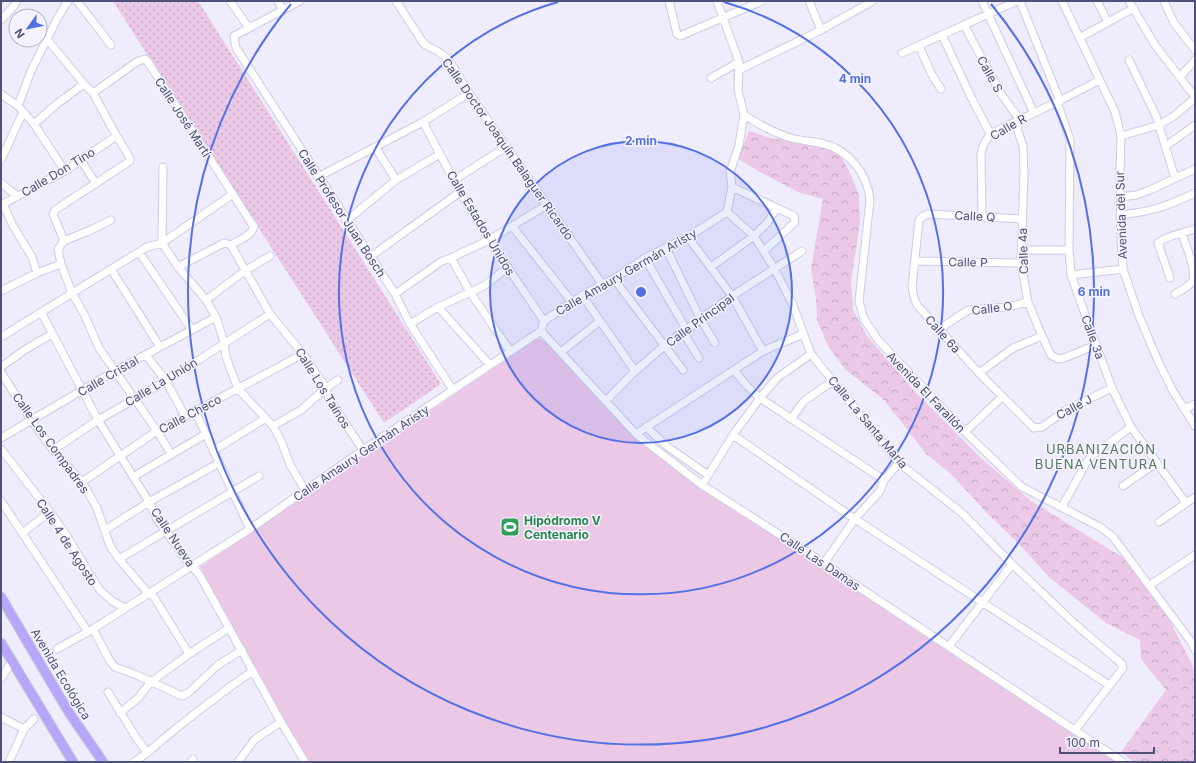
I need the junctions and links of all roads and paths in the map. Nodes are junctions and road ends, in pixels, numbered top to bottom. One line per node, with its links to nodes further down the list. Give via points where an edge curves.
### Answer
1 (17, 1): 24 (street)
2 (68, 1): 30 (street)
3 (77, 1): 33 (street)
4 (230, 1): 27 (street)
5 (278, 1): 21 (street)
6 (300, 1): 21 (street)
7 (396, 1): 48 (street, Calle Doctor Joaquín Balaguer Ricardo, via 424,44 449,60)
8 (669, 1): 23 (street, via 677,34 680,36)
9 (717, 1): 23 (street)
10 (762, 1): 23 (street)
11 (809, 1): 28 (street)
12 (873, 1): 19 (street)
13 (982, 1): 22 (street)
14 (1019, 1): 22 (street); 51 (street, Calle 3a)
15 (1062, 1): 31 (street, Avenida del Sur)
16 (1097, 1): 25 (street)
17 (1129, 1): 20 (street)
18 (1164, 1): 36 (street, via 1174,23)
19 (865, 3): 28 (street)
20 (1134, 8): 25 (street); 42 (street, via 1155,45)
21 (283, 10): 27 (street)
22 (989, 14): 26 (street); 54 (street)
23 (722, 17): 40 (street)
24 (1, 20)
25 (1108, 22): 31 (street)
26 (964, 25): 29 (street); 56 (street, Calle S, via 1001,94)
27 (249, 28): 73 (street, Calle Profesor Juan Bosch, via 234,36 236,48)
28 (821, 30): 41 (street)
29 (942, 36): 34 (street); 61 (street)
30 (48, 37)
31 (1079, 38): 44 (street, Avenida del Sur)
32 (48, 40): 45 (street)
33 (111, 45)
34 (919, 46): 37 (street); 46 (street)
35 (43, 48): 52 (street)
36 (1195, 50)
37 (902, 54)
38 (1128, 60): 59 (street)
39 (1195, 60): 42 (street)
40 (739, 62): 41 (street); 43 (street)
41 (739, 70): 55 (street, via 738,90)
42 (1180, 77): 50 (street)
43 (711, 78)
44 (1100, 80): 51 (street, Calle R); 63 (street, Avenida del Sur, via 1115,112)
45 (84, 84): 47 (street); 58 (street)
46 (941, 89)
47 (93, 93): 62 (street); 82 (street, Calle José Martí, via 138,61 148,62)
48 (469, 93): 57 (street); 66 (street, Calle Doctor Joaquín Balaguer Ricardo)
49 (1, 94): 52 (street)
50 (1195, 98): 59 (street)
51 (1059, 101): 54 (street, Calle R); 106 (street, Calle 3a, via 1070,140)
52 (18, 106): 53 (street)
53 (23, 112): 58 (street); 68 (street)
54 (1034, 113): 56 (street, Calle R)
55 (744, 115): 79 (street, via 739,145 730,172); 203 (street, Avenida El Farallón, via 780,135 830,146 842,152 854,164 865,182 870,200 858,294 862,313 880,344)
56 (1020, 120): 61 (street, Calle R); 92 (street, Calle 4a, via 1017,130 1023,149)
57 (422, 122): 65 (street); 67 (street, Calle Estados Unidos)
58 (34, 124): 72 (street)
59 (1159, 125): 63 (street); 64 (street)
60 (1195, 125): 64 (street)
61 (990, 135): 91 (street, Calle R, via 981,152)
62 (116, 136): 69 (street, Calle Don Tino); 78 (street, via 130,161)
63 (1121, 136): 84 (street, Avenida del Sur)
64 (1166, 146): 74 (street)
65 (375, 147): 73 (street); 75 (street)
66 (506, 147): 76 (street); 86 (street, Calle Doctor Joaquín Balaguer Ricardo)
67 (440, 154): 75 (street); 76 (street, Calle Estados Unidos)
68 (1, 160)
69 (81, 160): 72 (street, Calle Don Tino); 78 (street)
70 (163, 167): 102 (street)
71 (1195, 169): 74 (street)
72 (65, 171): 83 (street, Calle Don Tino)
73 (318, 177): 94 (street, Calle Profesor Juan Bosch)
74 (1175, 178): 84 (street, via 1142,193)
75 (396, 180): 94 (street)
76 (454, 180): 80 (street, Calle Estados Unidos)
77 (1, 183): 83 (street)
78 (96, 184): 101 (street, via 54,212)
79 (732, 187): 87 (street); 88 (street)
80 (460, 192): 100 (street, Calle Estados Unidos); 111 (street)
81 (1195, 193): 90 (street, via 1156,209)
82 (233, 194): 102 (street); 103 (street, Calle José Martí, via 254,228)
83 (17, 196): 85 (street, Calle Don Tino)
84 (1120, 197): 90 (street, Avenida del Sur)
85 (2, 205): 125 (street, via 32,257)
86 (547, 205): 95 (street); 130 (street, Calle Doctor Joaquín Balaguer Ricardo)
87 (777, 208): 98 (street); 107 (street, via 794,216 795,221)
88 (727, 212): 98 (street, Calle La Santa María); 99 (street, Calle Amaury Germán Aristy)
89 (928, 214): 91 (street, Calle Q); 114 (street, Calle 6a, via 919,220)
90 (1120, 215): 123 (street, Avenida del Sur)
91 (982, 216): 92 (street, Calle Q)
92 (1022, 218): 105 (street, Calle 4a)
93 (111, 220): 101 (street)
94 (346, 221): 111 (street, Calle Profesor Juan Bosch)
95 (512, 226): 100 (street); 139 (street)
96 (1195, 229): 97 (street)
97 (1182, 234): 115 (street); 127 (street, via 1158,243)
98 (754, 236): 107 (street, Calle La Santa María); 120 (street)
99 (688, 237): 104 (street, Calle Amaury Germán Aristy); 120 (street)
100 (489, 240): 112 (street); 119 (street, Calle Estados Unidos)
101 (64, 241): 117 (street, via 58,249)
102 (162, 243): 109 (street); 118 (street)
103 (231, 245): 118 (street, via 224,243); 124 (street, Calle Los Taínos)
104 (666, 248): 113 (street, Calle Amaury Germán Aristy); 145 (street)
105 (1021, 250): 106 (street); 116 (street, Calle 4a)
106 (1069, 250): 126 (street, Calle 3a)
107 (764, 251): 121 (street, Calle La Santa María)
108 (802, 251): 121 (street, Calle Principal)
109 (139, 252): 122 (street); 149 (street)
110 (270, 256): 124 (street)
111 (370, 257): 134 (street, Calle Profesor Juan Bosch)
112 (451, 258): 132 (street); 134 (street, via 442,261)
113 (645, 258): 128 (street, Calle Amaury Germán Aristy); 150 (street)
114 (914, 261): 116 (street, Calle P); 151 (street, Calle 6a, via 914,297 917,305)
115 (1194, 262): 129 (street)
116 (1021, 263): 140 (street, Calle 4a)
117 (61, 264): 125 (street); 133 (street)
118 (178, 267): 138 (street)
119 (508, 267): 132 (street, via 484,286); 146 (street, Calle Estados Unidos)
120 (711, 267): 137 (street)
121 (774, 268): 137 (street, Calle Principal); 154 (street, Calle La Santa María, via 793,305)
122 (111, 269): 133 (street); 161 (street)
123 (1123, 269): 126 (street); 190 (street, Avenida del Sur, via 1158,361)
124 (246, 270): 138 (street); 143 (street, Calle Los Taínos)
125 (37, 273): 131 (street)
126 (1071, 275): 159 (street, Calle 3a)
127 (1170, 278)
128 (614, 279): 130 (street, Calle Amaury Germán Aristy); 160 (street)
129 (1194, 282): 135 (street)
130 (602, 284): 136 (street, Calle Amaury Germán Aristy)
131 (1, 291)
132 (470, 292): 141 (street); 162 (street)
133 (72, 293): 142 (street); 173 (street, via 99,348)
134 (395, 294): 148 (street, Calle Profesor Juan Bosch)
135 (1175, 294)
136 (582, 295): 139 (street, Calle Amaury Germán Aristy); 147 (street)
137 (732, 296): 145 (street, Calle Principal); 163 (street)
138 (206, 300): 144 (street)
139 (572, 302): 146 (street, Calle Amaury Germán Aristy)
140 (1028, 302): 151 (street, Calle O, via 1007,307 968,310); 156 (street, Calle 4a)
141 (438, 307): 148 (street); 169 (street)
142 (41, 312): 153 (street, Calle Nueva); 155 (street)
143 (270, 314): 157 (street, Calle La Unión); 165 (street, Calle Los Taínos)
144 (216, 317): 149 (street, Calle Cristal); 157 (street)
145 (701, 320): 150 (street, Calle Principal); 158 (street)
146 (544, 321): 152 (street, Calle Amaury Germán Aristy)
147 (600, 321): 164 (street); 174 (street)
148 (410, 324): 184 (street, Calle Profesor Juan Bosch)
149 (192, 330): 161 (street, Calle Cristal)
150 (684, 330): 160 (street, Calle Principal); 168 (street)
151 (938, 330): 176 (street, Calle 6a)
152 (541, 331): 162 (street, Calle Amaury Germán Aristy); 164 (street, Calle Las Damas)
153 (52, 334): 170 (street); 183 (street, Calle Nueva)
154 (803, 334): 163 (street); 166 (street, Calle La Santa María)
155 (1, 336)
156 (1042, 336): 159 (street, Calle 4a, via 1051,355 1058,359); 176 (street, via 1013,348)
157 (224, 342): 178 (street, Calle La Unión); 182 (street, via 226,357)
158 (715, 343)
159 (1096, 345): 181 (street, Calle 3a)
160 (664, 346): 171 (street); 174 (street, Calle Principal)
161 (160, 347): 167 (street, Calle Cristal)
162 (510, 351): 169 (street, Calle Amaury Germán Aristy)
163 (763, 351): 172 (street)
164 (561, 352): 188 (street, Calle Las Damas)
165 (304, 354): 180 (street, Calle Los Taínos); 182 (street, Calle Checo)
166 (811, 354): 179 (street, Calle La Santa María); 186 (street, via 777,378)
167 (146, 355): 173 (street, Calle Cristal); 178 (street)
168 (699, 358)
169 (490, 365): 184 (street, Calle Amaury Germán Aristy)
170 (1, 367)
171 (683, 370)
172 (734, 370): 186 (street); 199 (street)
173 (115, 371): 183 (street, Calle Cristal); 187 (street)
174 (635, 371): 188 (street, Calle Principal)
175 (1, 372): 195 (street, Calle Los Compadres)
176 (979, 373): 185 (street, Calle 6a)
177 (338, 380): 180 (street)
178 (166, 381): 187 (street, Calle La Unión); 192 (street)
179 (833, 381): 194 (street, via 804,401); 214 (street, Calle La Santa María)
180 (326, 388): 197 (street, via 301,410); 210 (street, Calle Los Taínos, via 329,399)
181 (1112, 388): 200 (street, Calle 3a); 201 (street, Calle J, via 1066,410)
182 (238, 389): 191 (street, Calle Checo); 193 (street)
183 (83, 390): 195 (street, Calle Cristal); 196 (street, Calle Nueva)
184 (453, 390): 210 (street, Calle Amaury Germán Aristy)
185 (1002, 397): 201 (street, Calle 6a); 203 (street)
186 (760, 398): 194 (street); 206 (street)
187 (135, 399): 196 (street, Calle La Unión); 202 (street)
188 (606, 401): 205 (street, Calle Las Damas)
189 (1195, 404): 190 (street)
190 (1184, 409): 198 (street, Avenida del Sur)
191 (195, 411): 192 (street, Calle Checo); 204 (street)
192 (185, 416): 202 (street, Calle Checo)
193 (266, 418): 197 (street); 211 (street)
194 (791, 419): 220 (street)
195 (31, 420): 207 (street, Calle Cristal); 209 (street, Calle Los Compadres)
196 (98, 420): 209 (street, Calle La Unión); 213 (street, Calle Nueva)
197 (273, 426): 224 (street, via 290,465)
198 (1195, 426)
199 (646, 427): 205 (street); 217 (street, via 668,447)
200 (1131, 427): 216 (street, Calle 3a); 230 (street, via 1086,463)
201 (1038, 429)
202 (157, 431): 212 (street); 213 (street, Calle Checo)
203 (965, 432): 230 (street, Avenida El Farallón, via 1022,487)
204 (206, 434): 211 (street); 212 (street)
205 (636, 434): 222 (street, Calle Las Damas)
206 (733, 435): 217 (street); 232 (street)
207 (1, 438)
208 (1, 449): 231 (street, Calle 4 de Agosto)
209 (54, 450): 221 (street, Calle Los Compadres)
210 (363, 450): 224 (street, Calle Amaury Germán Aristy)
211 (213, 451): 215 (street)
212 (171, 454): 219 (street)
213 (120, 456): 219 (street, Calle Nueva); 221 (street, Calle Checo)
214 (899, 462): 220 (street); 241 (street, Calle La Santa María, via 962,513)
215 (219, 463): 225 (street); 228 (street)
216 (1156, 463): 223 (street); 229 (street, Calle 3a)
217 (708, 475): 222 (street)
218 (259, 476): 225 (street)
219 (133, 477): 228 (street, Calle Nueva)
220 (884, 480): 232 (street, via 880,490)
221 (82, 482): 235 (street, Calle Los Compadres, via 97,508)
222 (702, 485): 240 (street, Calle Las Damas)
223 (1123, 486)
224 (305, 490): 234 (street, Calle Amaury Germán Aristy)
225 (232, 492): 234 (street); 236 (street)
226 (1195, 496): 229 (street)
227 (1, 501): 237 (street)
228 (149, 502): 235 (street); 236 (street, Calle Nueva)
229 (1186, 504): 233 (street)
230 (1062, 506): 243 (street, Avenida El Farallón, via 1108,532)
231 (50, 512): 237 (street); 247 (street, Calle 4 de Agosto, via 99,590)
232 (855, 519): 240 (street); 246 (street)
233 (1159, 522)
234 (250, 529): 242 (street, Calle Amaury Germán Aristy)
235 (105, 530): 239 (street, Calle Los Compadres, via 110,546)
236 (166, 530): 239 (street); 242 (street, Calle Nueva)
237 (22, 533): 249 (street)
238 (1195, 555): 243 (street)
239 (119, 559): 244 (street, Calle Los Compadres)
240 (824, 563): 251 (street, Calle Las Damas)
241 (1012, 564): 246 (street); 260 (street, Calle La Santa María, via 1075,624 1122,664 1123,668)
242 (192, 566): 244 (street, Calle Amaury Germán Aristy); 248 (street, Calle Nueva)
243 (1150, 585): 254 (street, Avenida El Farallón)
244 (148, 593): 247 (street, Calle Amaury Germán Aristy); 255 (street, Calle Los Compadres, via 154,597)
245 (1, 597): 271 (main road, Avenida Ecológica, via 68,711)
246 (982, 603): 251 (street); 260 (street)
247 (125, 608): 249 (street, Calle Amaury Germán Aristy)
248 (229, 628): 253 (street, Calle Nueva); 255 (street)
249 (91, 631): 252 (street, Calle Amaury Germán Aristy); 259 (street, via 112,664)
250 (1, 644): 256 (main road)
251 (949, 646): 267 (street, Calle Las Damas)
252 (57, 649)
253 (242, 650): 257 (street, Calle Nueva); 259 (street, via 218,665 182,696)
254 (1195, 650)
255 (189, 654): 259 (street)
256 (12, 662): 258 (street); 269 (main road)
257 (253, 671): 265 (street, Calle Nueva); 268 (street)
258 (1, 679)
259 (151, 682): 262 (street, via 138,698)
260 (1109, 685): 267 (street)
261 (108, 692): 262 (street)
262 (120, 713): 268 (street)
263 (1, 717): 266 (street)
264 (34, 719): 266 (street)
265 (281, 722): 273 (street, via 255,740); 274 (street, Calle Nueva)
266 (24, 729): 270 (street)
267 (1075, 730): 275 (street, Calle Las Damas)
268 (147, 752): 272 (street)
269 (72, 761)
270 (9, 762)
271 (103, 762)
272 (134, 762)
273 (238, 762)
274 (305, 762)
275 (1123, 762)

